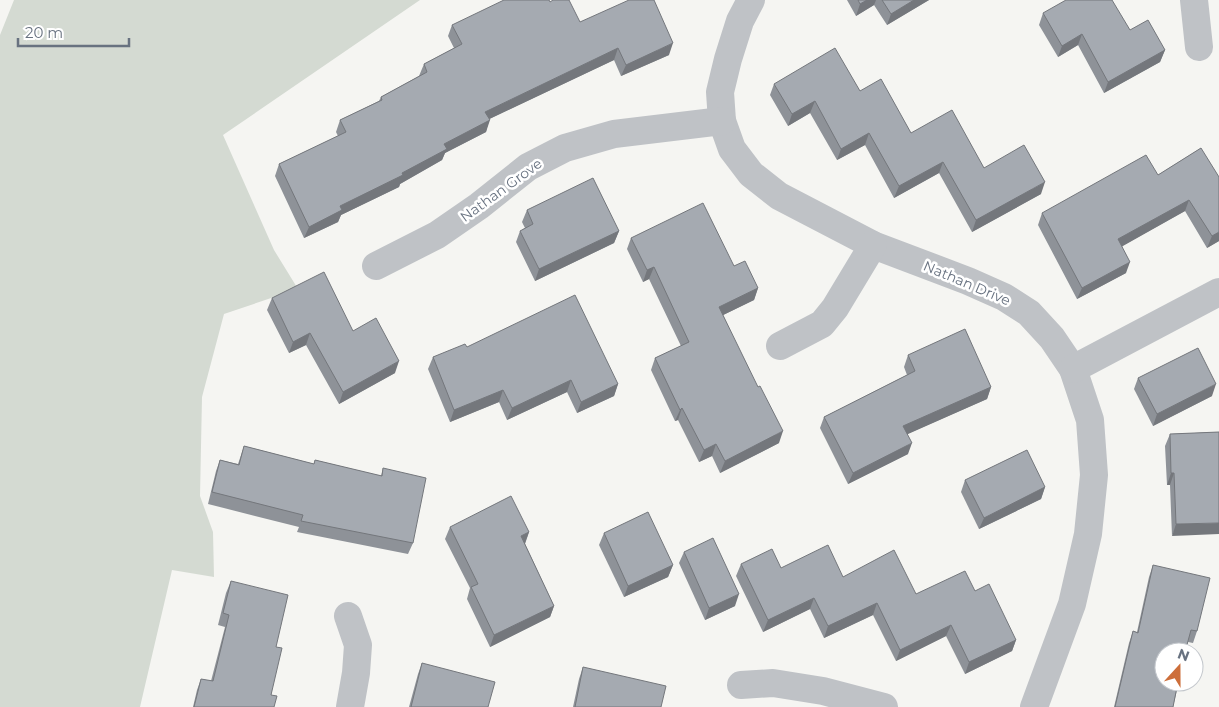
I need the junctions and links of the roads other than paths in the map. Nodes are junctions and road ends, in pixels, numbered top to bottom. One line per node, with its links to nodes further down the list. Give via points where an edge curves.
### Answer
1 (751, 0): 4 (street, Nathan Drive, via 740,21 720,92)
2 (1194, 0): 3 (street)
3 (1199, 47)
4 (722, 121): 5 (street, Nathan Drive, via 732,150 751,174 779,196); 6 (street, Nathan Grove, via 614,134 565,148 528,167 438,236)
5 (873, 245): 8 (street, via 822,324); 9 (street, Nathan Drive, via 1004,297 1029,313 1052,338)
6 (376, 266)
7 (1219, 292): 9 (street)
8 (780, 346)
9 (1073, 369): 14 (street, Nathan Drive, via 1090,420 1094,475 1088,534 1072,604)
10 (348, 616): 12 (street, via 358,644)
11 (741, 685): 13 (street, via 774,683 824,691)
12 (350, 707)
13 (884, 707)
14 (1034, 707)

